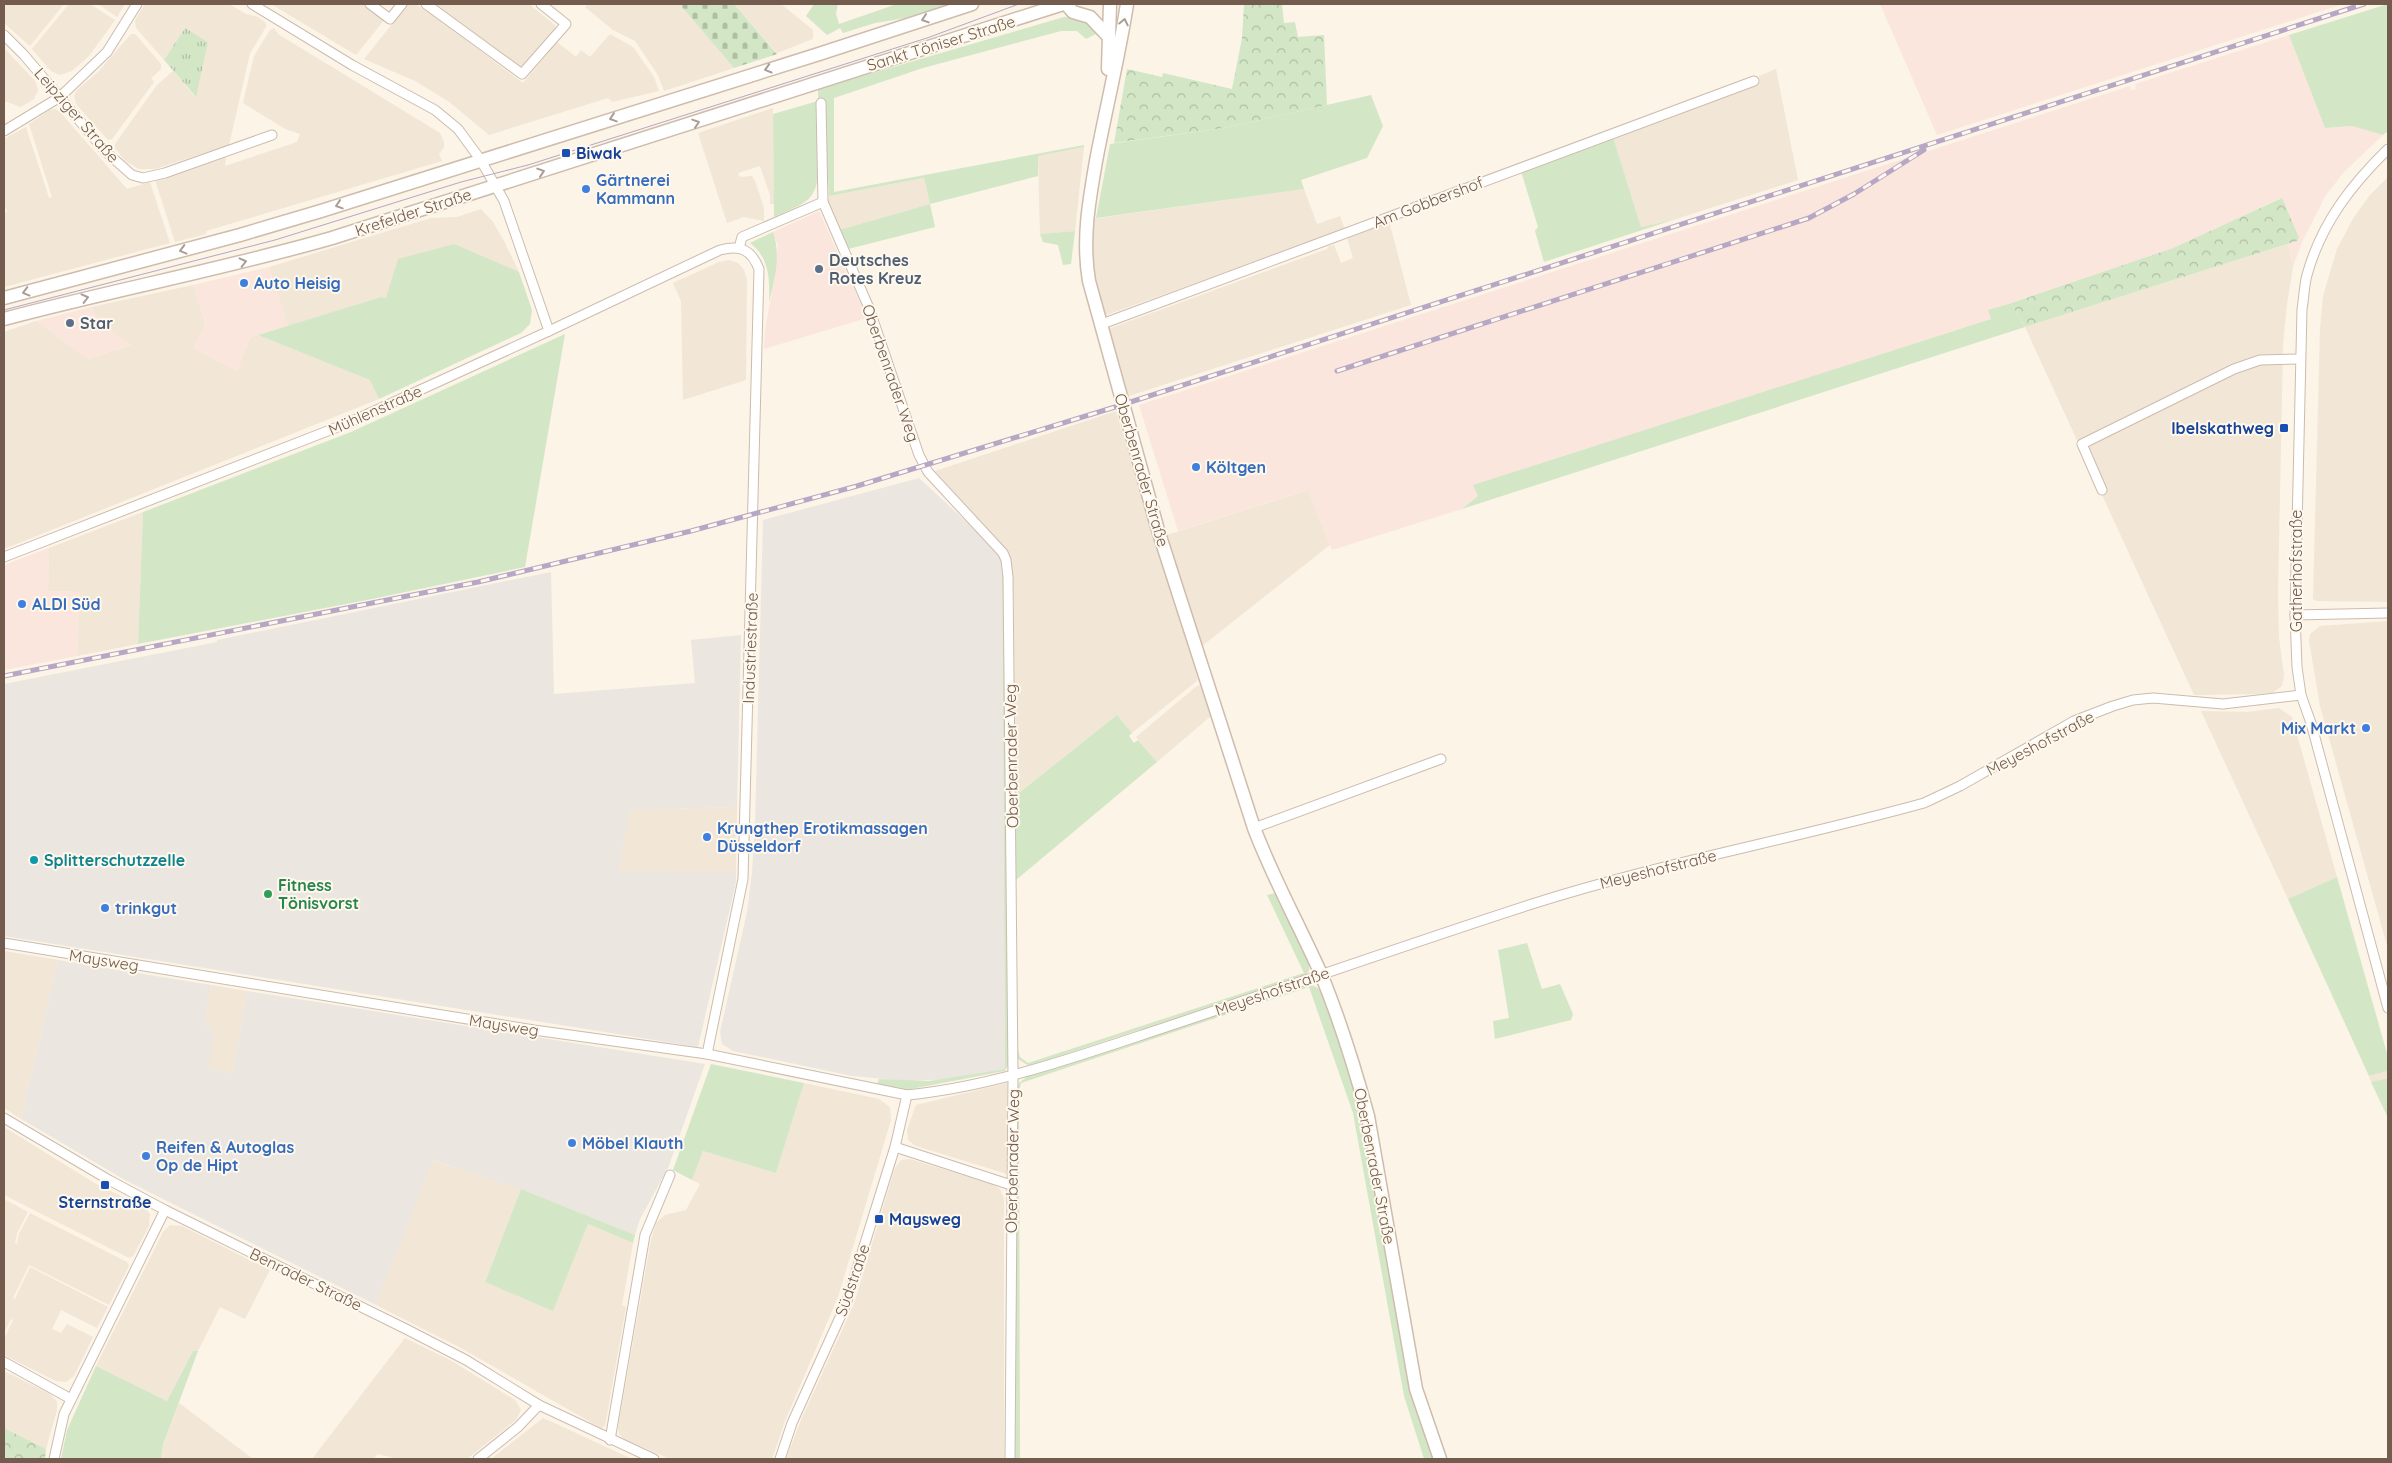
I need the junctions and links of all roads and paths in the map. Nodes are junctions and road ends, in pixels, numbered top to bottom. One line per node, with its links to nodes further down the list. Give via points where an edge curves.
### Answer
1 (137, 4): 16 (street, via 107,52)
2 (252, 4): 22 (street, via 352,65 435,110 458,129)
3 (370, 4): 4 (street, via 390,19)
4 (402, 4)
5 (426, 4): 6 (street, via 522,74 566,24)
6 (542, 4)
7 (972, 4): 13 (main road, Sankt Töniser Straße, one-way to 13)
8 (1064, 4): 12 (main road, via 1073,12 1090,17); 15 (main road, Sankt Töniser Straße)
9 (1110, 4): 12 (main road, Oberbenrader Straße)
10 (1127, 4): 18 (main road, Oberbenrader Straße, one-way to 10)
11 (4, 35): 16 (street, Leipziger Straße)
12 (1109, 37): 18 (main road, Oberbenrader Straße)
13 (817, 55): 22 (main road, Krefelder Straße, one-way to 22)
14 (1754, 81): 28 (street, Am Gobbershof)
15 (818, 82): 23 (main road, Krefelder Straße, one-way to 15)
16 (60, 97): 19 (street); 20 (street, Leipziger Straße, via 106,152 132,175 143,178)
17 (821, 103): 24 (street, Oberbenrader Weg)
18 (1106, 104): 28 (main road, Oberbenrader Straße, via 1085,238 1089,281)
19 (4, 131)
20 (272, 135)
21 (2388, 149): 30 (street, Gatherhofstraße, via 2364,171 2323,231 2307,276)
22 (480, 159): 23 (street); 26 (main road, Krefelder Straße, one-way to 26, via 240,236)
23 (495, 186): 27 (main road, Krefelder Straße, one-way to 23, via 277,254); 29 (street, via 519,240)
24 (823, 202): 25 (street, via 742,237); 42 (street, Oberbenrader Weg, via 869,308 924,467 1006,560)
25 (739, 248): 29 (street, Mühlenstraße, via 720,250); 41 (street, Industriestraße, via 754,257 759,269 743,879)
26 (4, 298)
27 (4, 319)
28 (1102, 324): 37 (main road, Oberbenrader Straße, via 1158,530)
29 (549, 331): 32 (street, Mühlenstraße, via 348,423)
30 (2300, 359): 31 (street, via 2260,360 2234,369 2082,444); 34 (street, Gatherhofstraße)
31 (2102, 490)
32 (4, 557)
33 (2388, 613): 34 (street)
34 (2295, 615): 35 (street, Gatherhofstraße)
35 (2301, 695): 39 (street, Meyeshofstraße, via 2223,704 2153,698 2133,700 2074,721 1924,803 1613,879); 40 (street, Gatherhofstraße)
36 (1442, 759): 37 (street)
37 (1254, 828): 39 (main road, Oberbenrader Straße, via 1268,866)
38 (4, 943): 41 (street, Maysweg, via 534,1030)
39 (1321, 975): 42 (street, Meyeshofstraße, via 1124,1041); 59 (main road, Oberbenrader Straße, via 1368,1116 1416,1389)
40 (2388, 1008)
41 (707, 1054): 44 (street, Maysweg)
42 (1013, 1074): 43 (street, Meyeshofstraße); 48 (street, Oberbenrader Weg)
43 (1003, 1076): 44 (street, Maysweg)
44 (907, 1095): 46 (street, Südstraße)
45 (4, 1118): 49 (street, Benrader Straße)
46 (895, 1148): 48 (street); 57 (street, Südstraße, via 846,1304 792,1423)
47 (670, 1175): 53 (street, via 645,1235)
48 (1008, 1184): 58 (street, Oberbenrader Weg)
49 (164, 1210): 51 (street); 52 (street, Benrader Straße, via 466,1360)
50 (4, 1362): 51 (street)
51 (71, 1399): 54 (street, via 59,1428)
52 (539, 1405): 53 (street, Benrader Straße); 55 (street, via 518,1427)
53 (610, 1440): 56 (street, Benrader Straße)
54 (54, 1459)
55 (478, 1459)
56 (654, 1459)
57 (780, 1459)
58 (1010, 1459)
59 (1440, 1459)

